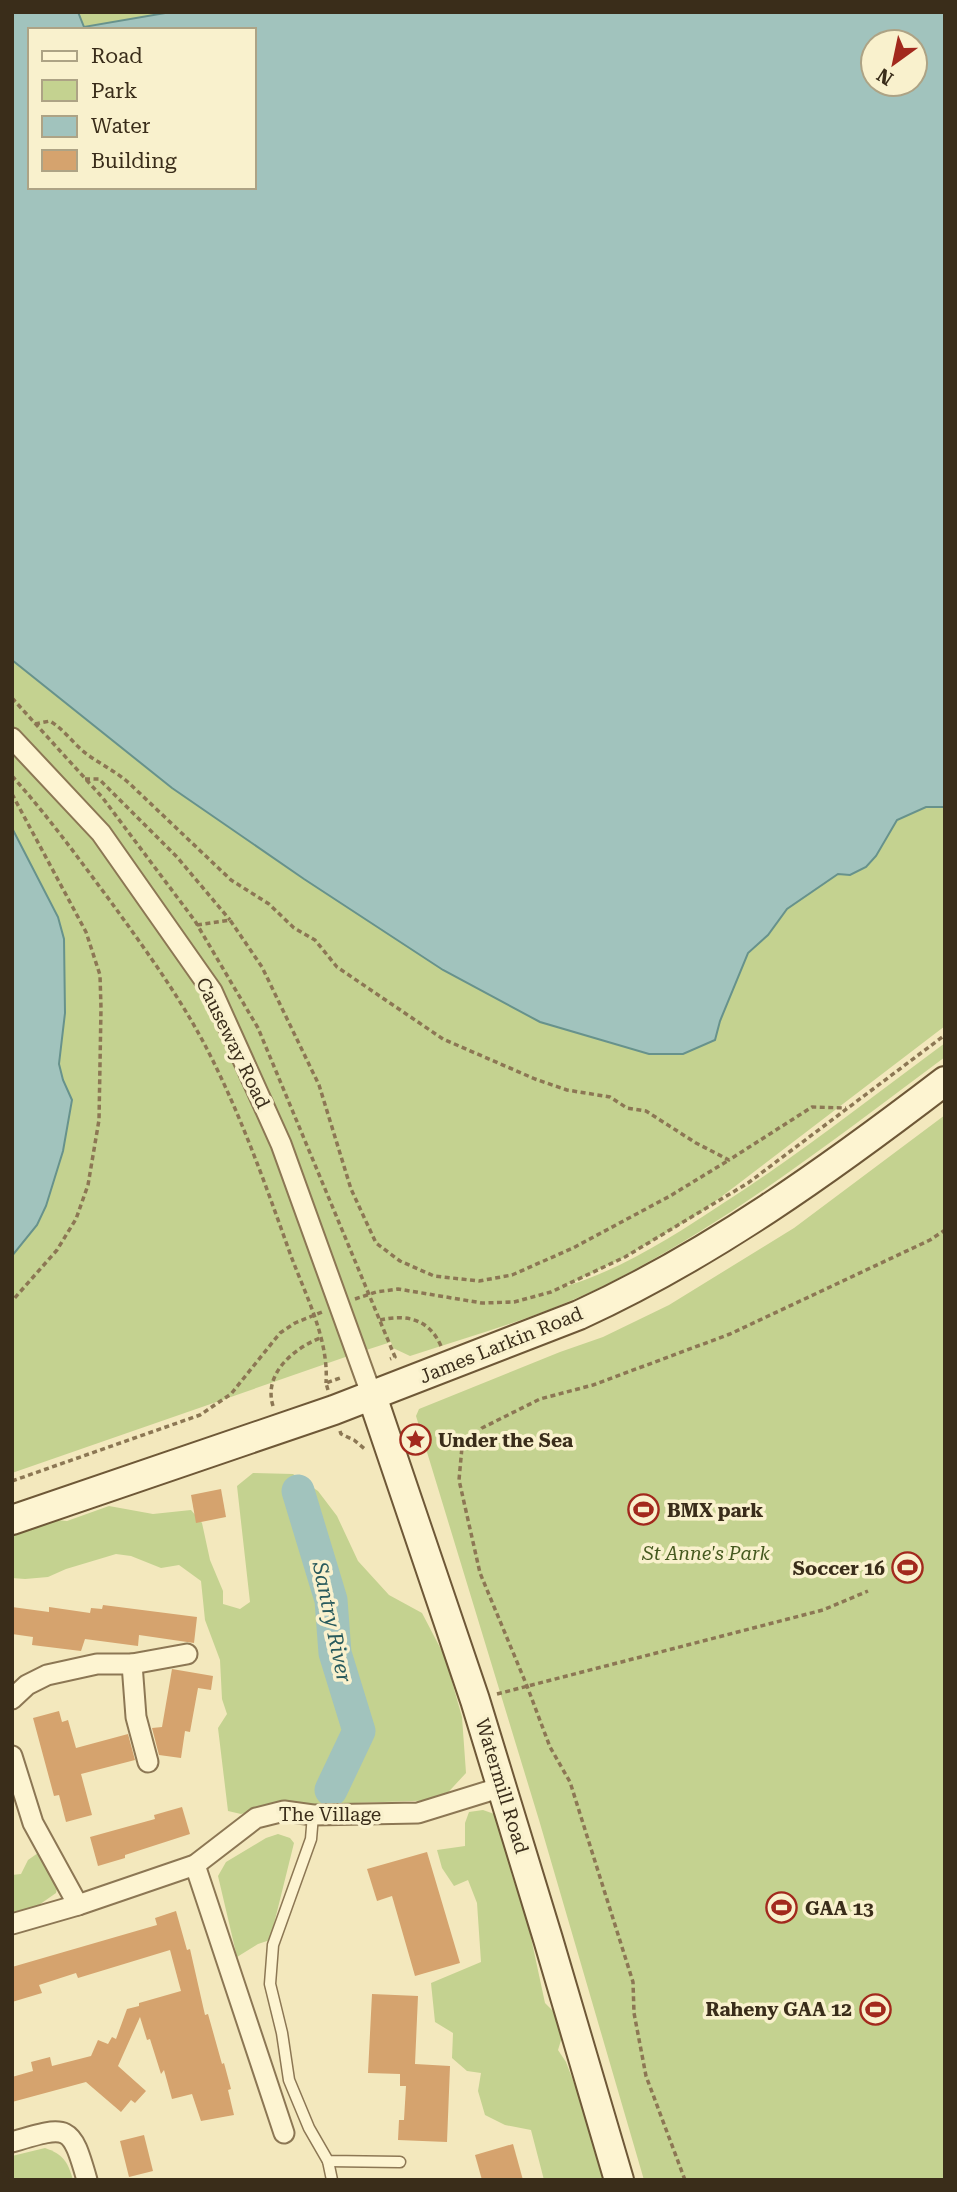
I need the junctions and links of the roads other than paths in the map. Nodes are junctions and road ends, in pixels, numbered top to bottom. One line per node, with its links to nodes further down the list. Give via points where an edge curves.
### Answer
1 (12, 738): 3 (street, Causeway Road, via 101,833 212,991 281,1144)
2 (945, 1081): 3 (main road, James Larkin Road, via 711,1246 599,1306)
3 (372, 1396): 4 (main road, James Larkin Road); 10 (main road, Watermill Road)
4 (12, 1520)
5 (187, 1654): 6 (street)
6 (132, 1664): 7 (street, via 97,1664 47,1675); 9 (street, via 136,1717)
7 (12, 1699)
8 (12, 1756): 13 (street, via 33,1823)
9 (148, 1762)
10 (502, 1787): 11 (street, The Village, via 418,1813); 21 (main road, Watermill Road)
11 (313, 1815): 12 (street, The Village, via 284,1811 256,1818); 17 (lane, via 311,1839 273,1945 270,1984 289,2080)
12 (195, 1865): 13 (street, The Village); 15 (street)
13 (78, 1905): 14 (street, The Village)
14 (12, 1924)
15 (284, 2133)
16 (12, 2142): 19 (street, via 50,2133 71,2136)
17 (328, 2161): 18 (lane); 20 (lane)
18 (400, 2162)
19 (88, 2180)
20 (332, 2180)
21 (619, 2180)

